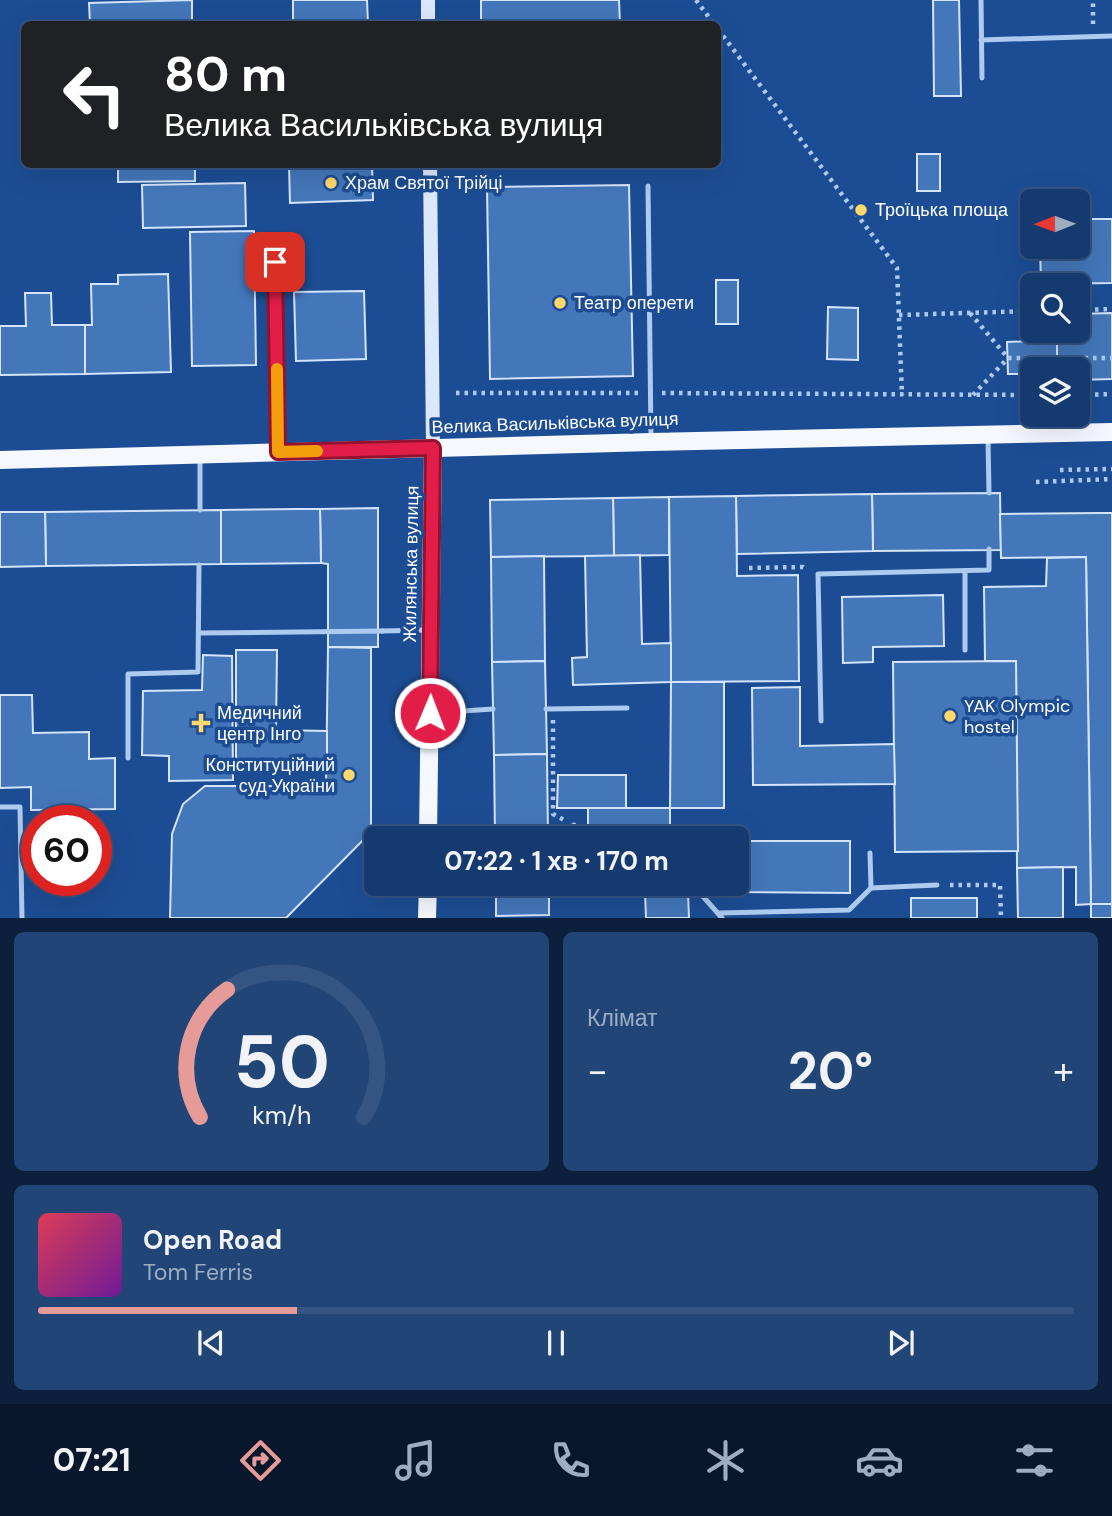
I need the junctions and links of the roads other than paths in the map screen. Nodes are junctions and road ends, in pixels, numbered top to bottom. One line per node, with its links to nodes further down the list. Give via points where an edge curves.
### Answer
1 (428, 0): 3 (main road)
2 (981, 0): 5 (lane)
3 (428, 21)
4 (1112, 36): 5 (lane)
5 (981, 40): 6 (lane)
6 (982, 78)
7 (430, 168): 13 (main road, Жилянська вулиця)
8 (648, 186): 12 (lane)
9 (275, 262): 14 (lane)
10 (1112, 432): 11 (main road, Велика Васильківська вулиця)
11 (988, 434): 12 (main road, Велика Васильківська вулиця); 17 (lane)
12 (651, 442): 13 (main road, Велика Васильківська вулиця)
13 (433, 448): 14 (main road, Велика Васильківська вулиця); 22 (main road, Жилянська вулиця)
14 (278, 452): 15 (main road, Велика Васильківська вулиця)
15 (200, 454): 16 (main road, Велика Васильківська вулиця); 18 (lane)
16 (0, 460)
17 (989, 493)
18 (200, 510)
19 (989, 550): 21 (lane, via 989,570)
20 (199, 565): 23 (lane)
21 (965, 571): 24 (lane); 29 (lane, via 818,574)
22 (431, 630): 23 (lane); 28 (main road, Жилянська вулиця)
23 (199, 633): 30 (lane, via 198,672 128,674)
24 (965, 650)
25 (627, 708): 27 (lane)
26 (493, 709): 28 (lane)
27 (550, 709)
28 (430, 713): 32 (main road, Жилянська вулиця)
29 (821, 722)
30 (128, 758)
31 (0, 807): 40 (lane, via 20,807)
32 (428, 826)
33 (870, 853): 35 (lane)
34 (937, 885): 35 (lane)
35 (871, 888): 38 (lane)
36 (428, 896): 41 (main road)
37 (703, 896): 39 (lane)
38 (849, 910): 39 (lane); 42 (lane)
39 (720, 915)
40 (22, 918)
41 (427, 918)
42 (849, 918)

